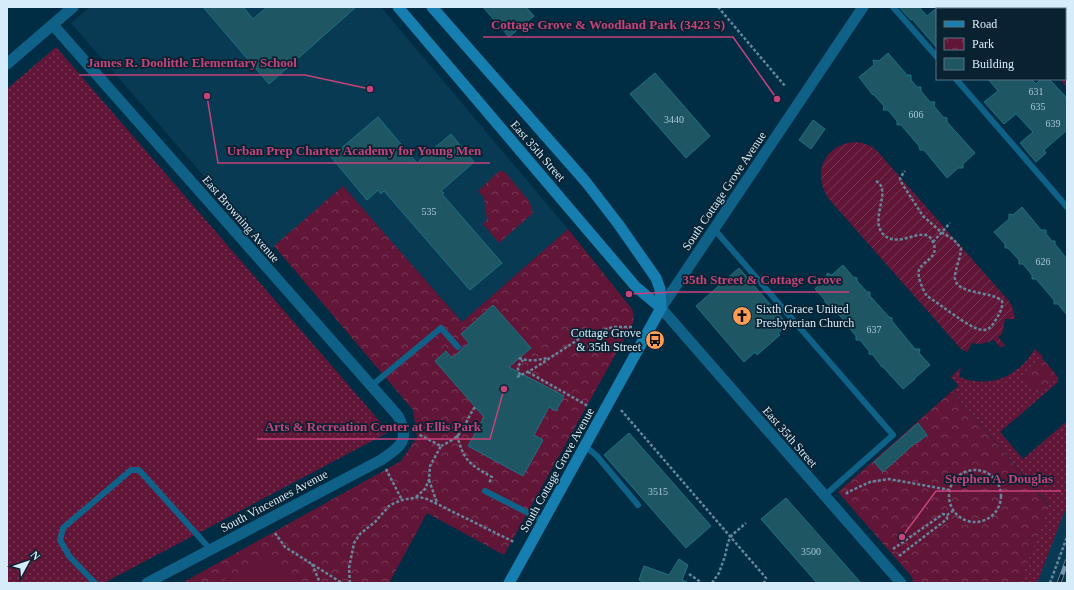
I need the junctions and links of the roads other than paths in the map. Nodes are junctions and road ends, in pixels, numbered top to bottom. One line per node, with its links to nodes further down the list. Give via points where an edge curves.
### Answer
1 (73, 7): 6 (street)
2 (398, 7): 12 (main road, East 35th Street, via 636,287)
3 (432, 7): 12 (main road, East 35th Street, via 604,205 656,278 660,289)
4 (863, 7): 11 (street, South Cottage Grove Avenue)
5 (893, 7): 7 (lane)
6 (53, 25): 8 (street); 14 (street, East Browning Avenue)
7 (936, 56)
8 (7, 64)
9 (957, 80): 10 (lane)
10 (1067, 207)
11 (714, 229): 12 (street, South Cottage Grove Avenue); 18 (lane, via 893,435)
12 (661, 308): 16 (main road, South Cottage Grove Avenue); 18 (street, East 35th Street)
13 (458, 347): 14 (lane, via 441,328)
14 (371, 386): 15 (street, East Browning Avenue, via 398,416)
15 (404, 434): 21 (street, South Vincennes Avenue, via 402,443 381,460)
16 (585, 446): 19 (lane, via 597,456); 20 (main road, South Cottage Grove Avenue)
17 (486, 491): 20 (lane)
18 (824, 496): 25 (street, East 35th Street)
19 (638, 505)
20 (544, 521): 24 (main road, South Cottage Grove Avenue)
21 (210, 549): 22 (lane, via 139,470 131,470 63,528 60,540 69,556); 23 (street, South Vincennes Avenue)
22 (95, 583)
23 (147, 583)
24 (509, 583)
25 (901, 583)

